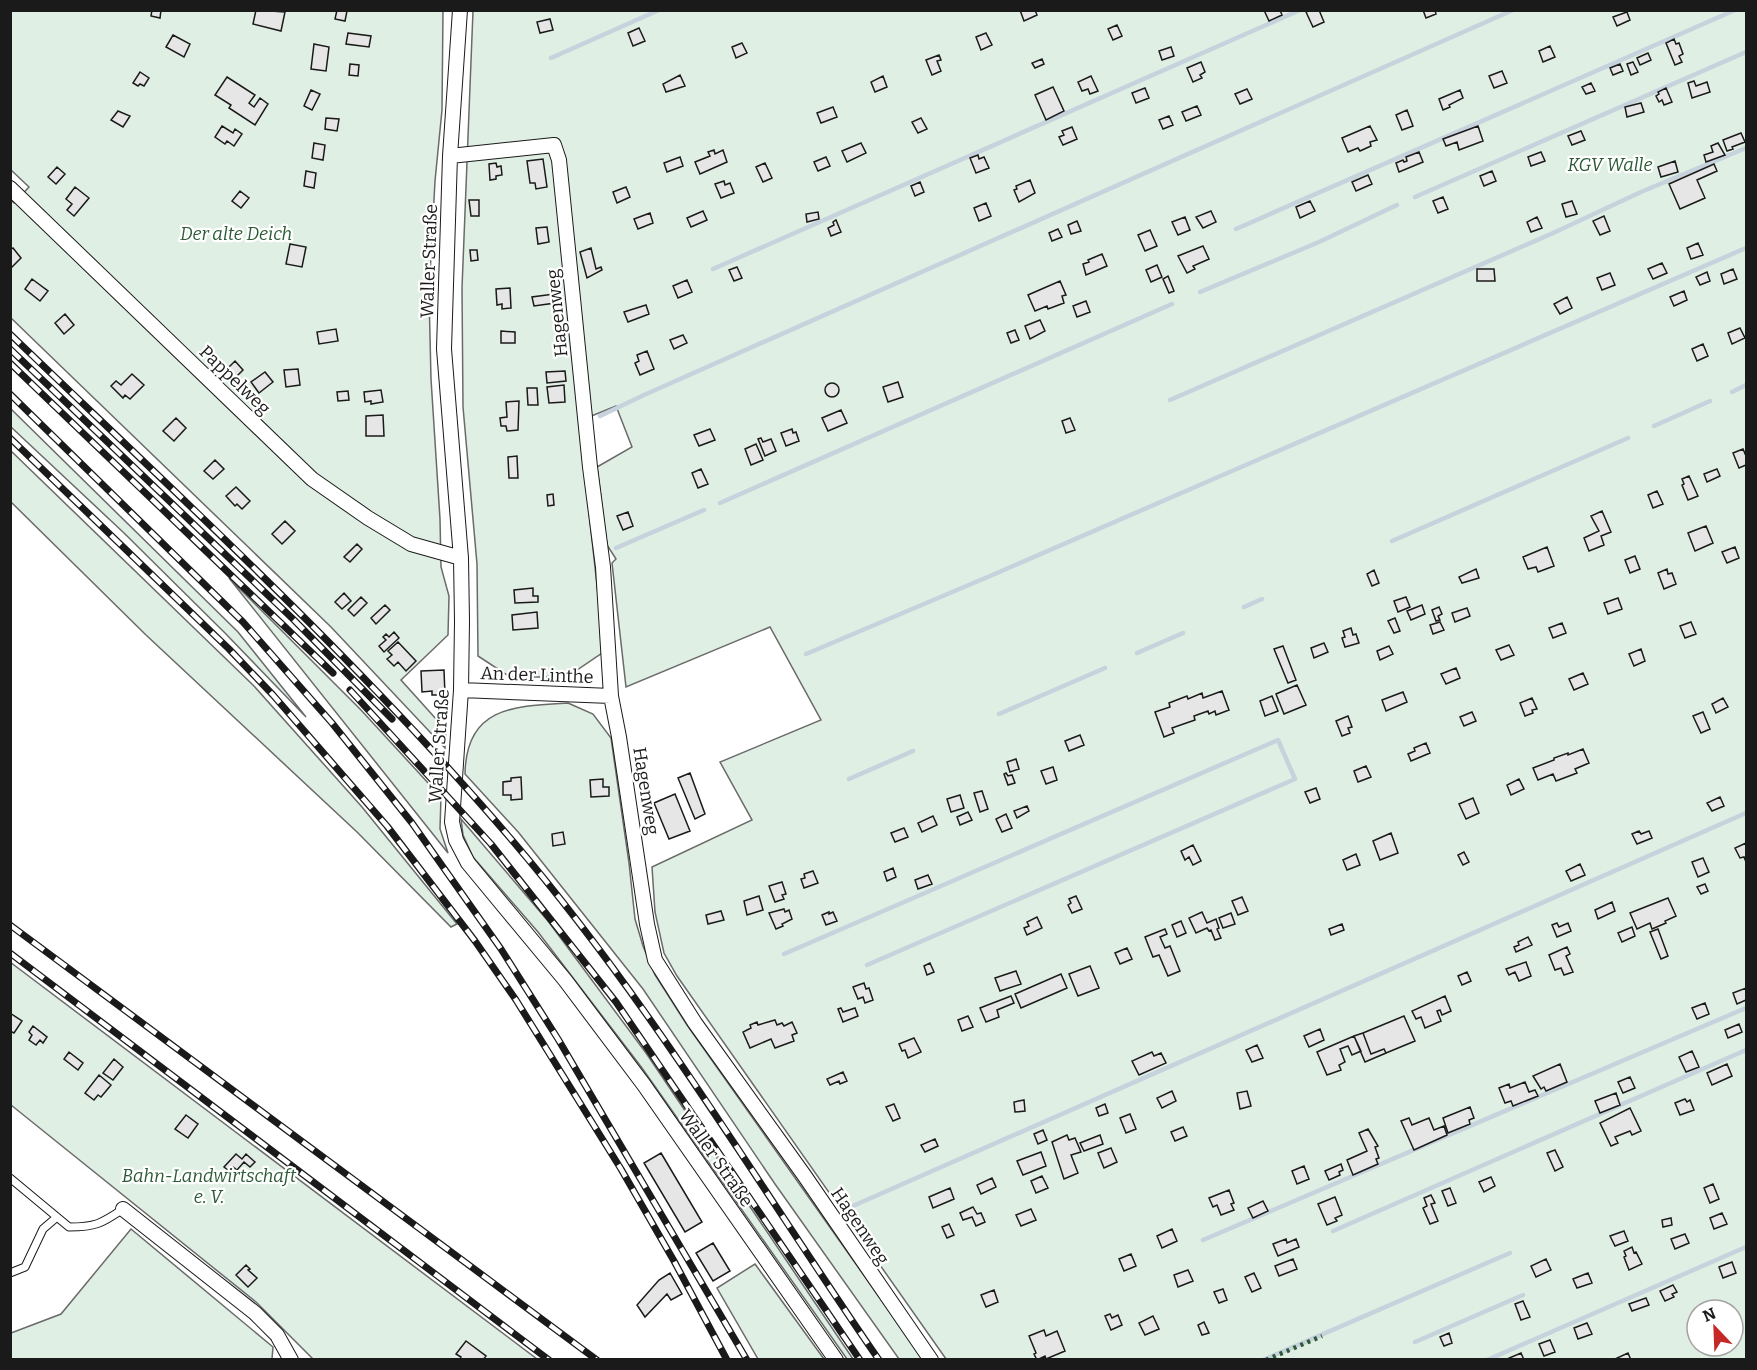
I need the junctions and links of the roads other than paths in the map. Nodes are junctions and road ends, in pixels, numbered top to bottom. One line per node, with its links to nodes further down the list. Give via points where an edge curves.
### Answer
1 (460, 10): 2 (street, Waller Straße)
2 (450, 156): 4 (street, Waller Straße, via 444,349); 6 (street, Hagenweg, via 554,145 560,170 603,567)
3 (10, 188): 4 (street, Pappelweg, via 312,479 411,544)
4 (461, 558): 5 (street, Waller Straße)
5 (461, 690): 6 (street, An der Linthe); 12 (street, Waller Straße, via 452,822 468,863 565,980 644,1085)
6 (611, 696): 13 (street, Hagenweg, via 656,960 695,1023)
7 (10, 1178): 9 (lane)
8 (123, 1209): 9 (lane, via 91,1227 69,1227); 11 (street, via 255,1313 277,1335)
9 (57, 1217): 10 (lane, via 43,1229 25,1267)
10 (10, 1273)
11 (291, 1359)
12 (836, 1359)
13 (931, 1359)

